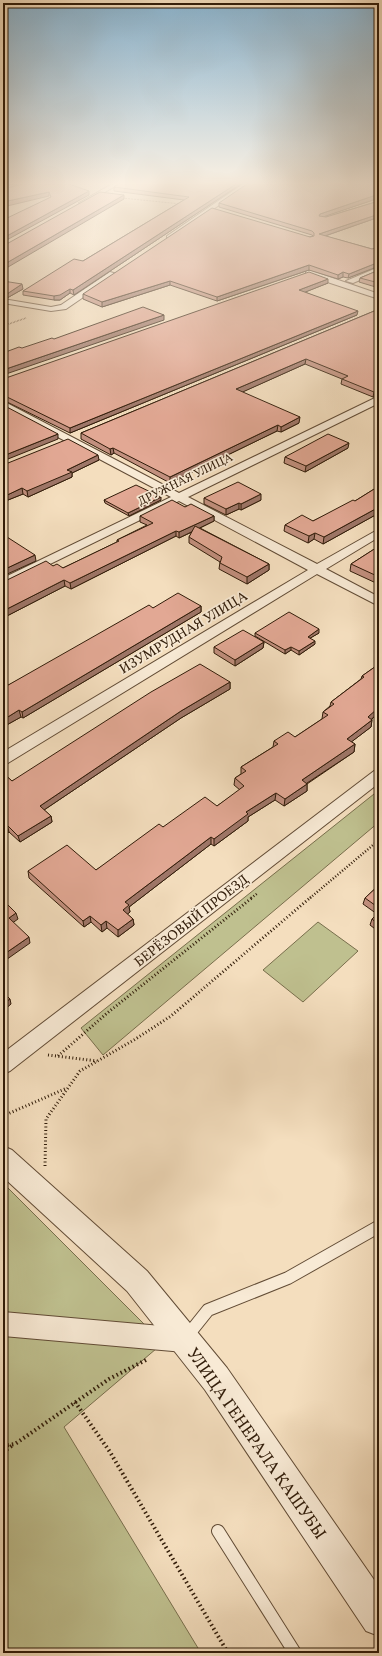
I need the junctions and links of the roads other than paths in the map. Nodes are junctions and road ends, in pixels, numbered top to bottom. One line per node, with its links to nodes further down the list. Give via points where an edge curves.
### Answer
1 (123, 268): 6 (street, via 63,307 51,309)
2 (379, 269): 4 (street)
3 (305, 274): 5 (street)
4 (350, 280)
5 (379, 297)
6 (3, 301)
7 (379, 398): 12 (street, ДРУЖНАЯ УЛИЦА)
8 (5, 407): 10 (street)
9 (84, 433): 10 (street)
10 (69, 439): 11 (street); 12 (street)
11 (55, 445)
12 (179, 497): 14 (street); 15 (street, ДРУЖНАЯ УЛИЦА)
13 (379, 532): 14 (street, ИЗУМРУДНАЯ УЛИЦА)
14 (317, 569): 16 (street); 17 (street, ИЗУМРУДНАЯ УЛИЦА)
15 (3, 583)
16 (379, 602)
17 (3, 759)
18 (379, 775): 19 (street, БЕРЁЗОВЫЙ ПРОЕЗД)
19 (3, 1065)
20 (3, 1159): 23 (street, УЛИЦА ГЕНЕРАЛА КАШУБЫ, via 137,1281)
21 (379, 1226): 23 (lane, via 288,1278 208,1310)
22 (3, 1324): 23 (street)
23 (184, 1340): 25 (street, УЛИЦА ГЕНЕРАЛА КАШУБЫ, via 216,1379)
24 (218, 1531): 26 (lane)
25 (379, 1618)
26 (295, 1653)

